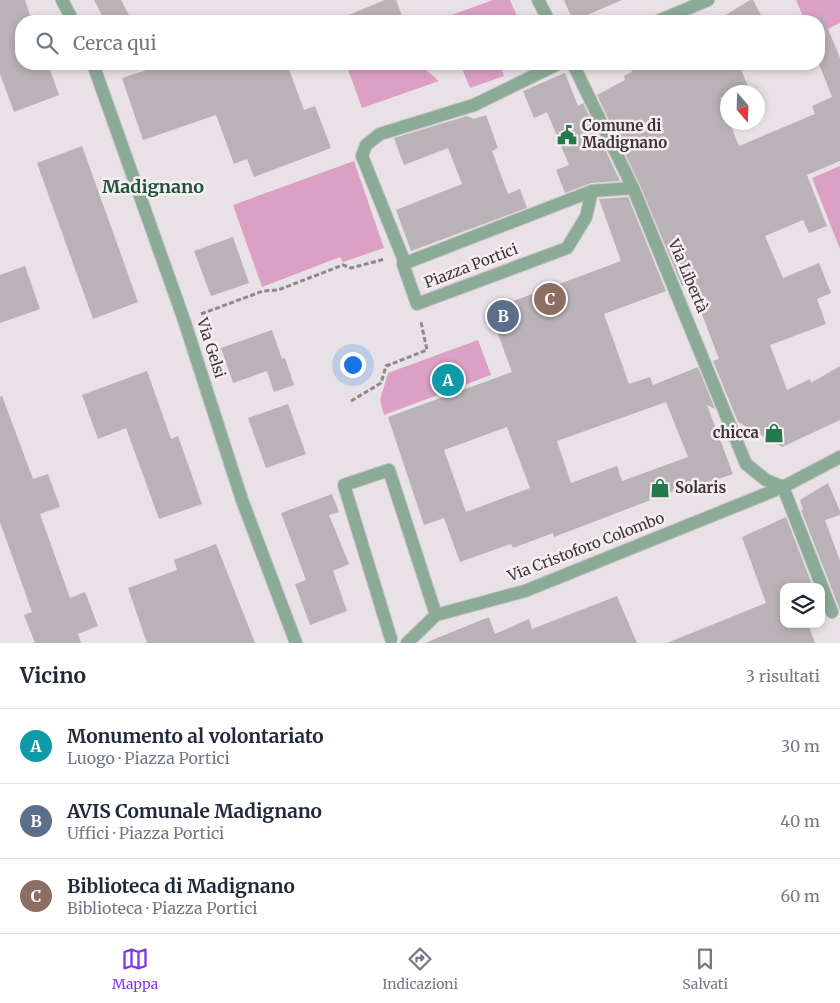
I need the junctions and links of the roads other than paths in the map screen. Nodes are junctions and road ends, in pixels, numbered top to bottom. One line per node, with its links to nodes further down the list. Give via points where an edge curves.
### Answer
1 (62, 0): 4 (street)
2 (538, 0): 5 (street)
3 (708, 0): 6 (street)
4 (69, 15)
5 (547, 15)
6 (672, 15)
7 (95, 70): 19 (street, Via Gelsi, via 184,320 242,500)
8 (546, 70): 12 (street, via 474,105 380,134 366,146 362,156)
9 (576, 70): 10 (street, Via Libertà)
10 (633, 188): 11 (street, Piazza Portici); 14 (street, Via Libertà, via 746,464 766,480)
11 (592, 191): 12 (street, Piazza Portici); 12 (street, Piazza Portici, via 586,217 566,248 417,304)
12 (405, 263)
13 (840, 457): 14 (street, Via Cristoforo Colombo)
14 (783, 487): 15 (street); 16 (street, Via Cristoforo Colombo, via 525,591)
15 (832, 612)
16 (436, 615): 17 (street, via 390,470 344,485); 18 (street, Via Cristoforo Colombo)
17 (387, 641): 18 (street)
18 (407, 642)
19 (296, 643)

